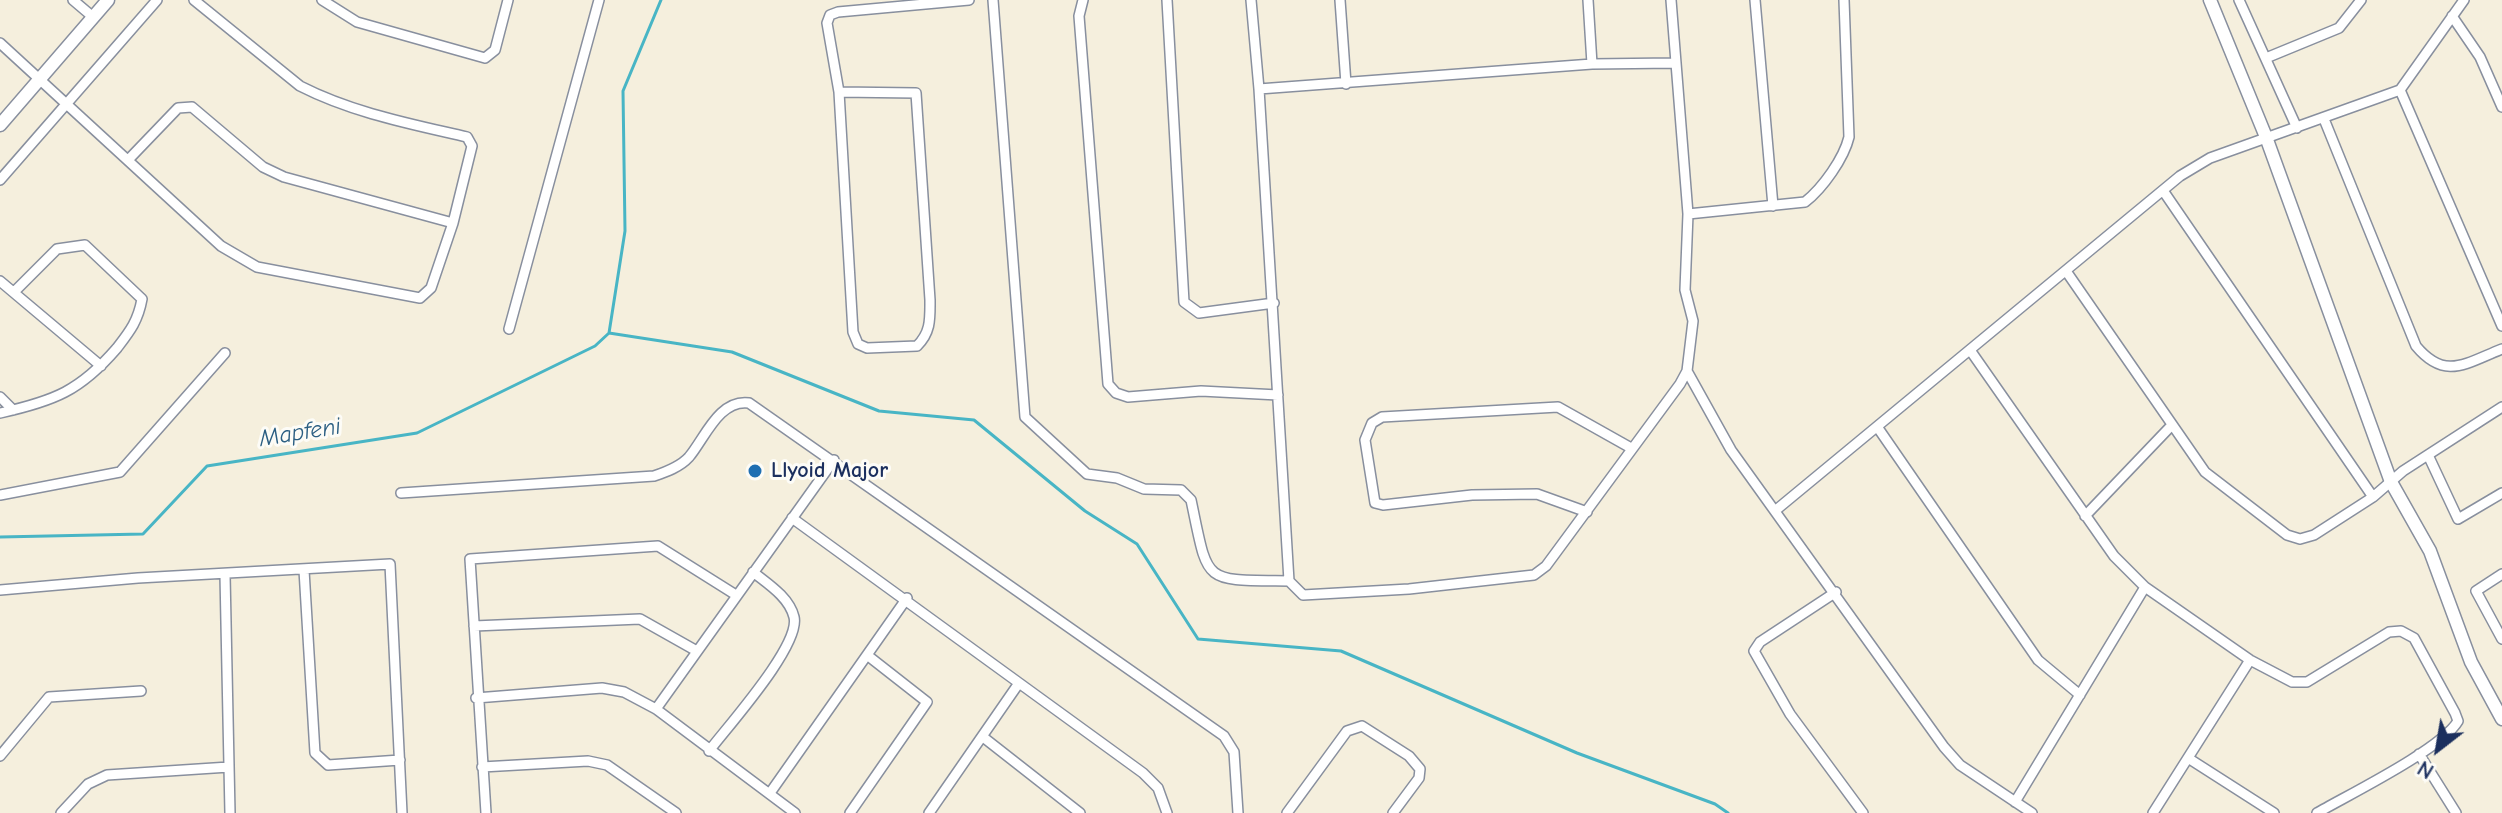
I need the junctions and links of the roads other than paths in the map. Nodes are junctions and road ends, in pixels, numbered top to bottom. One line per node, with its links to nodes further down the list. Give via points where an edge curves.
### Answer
1 (73, 0): 23 (street)
2 (108, 0): 23 (street)
3 (157, 0): 33 (street)
4 (194, 0): 44 (street, via 300,86 373,115 467,137 472,146)
5 (322, 0): 6 (street, via 357,22 485,58 495,50)
6 (508, 0)
7 (599, 0): 50 (street)
8 (969, 0): 32 (street, via 830,15)
9 (993, 0): 79 (street, via 1025,417 1087,474 1186,494 1203,556 1215,575 1230,581)
10 (1083, 0): 56 (street, via 1079,16 1108,384 1128,397 1201,391)
11 (1167, 0): 48 (street, via 1184,302 1199,313)
12 (1251, 0): 30 (street)
13 (1340, 0): 29 (street)
14 (1588, 0): 27 (street)
15 (1671, 0): 26 (street)
16 (1755, 0): 42 (street)
17 (1844, 0): 42 (street, via 1850,125 1846,147 1805,202)
18 (2210, 0): 38 (street)
19 (2239, 0): 25 (street)
20 (2361, 0): 25 (street, via 2339,28)
21 (2464, 0): 22 (street)
22 (2452, 16): 31 (street); 34 (street, via 2480,57)
23 (93, 17): 28 (street)
24 (0, 43): 28 (street)
25 (2266, 58): 37 (street)
26 (1674, 63): 27 (street); 43 (street)
27 (1592, 64): 29 (street)
28 (41, 78): 33 (street); 36 (street)
29 (1346, 84): 30 (street)
30 (1259, 89): 48 (street)
31 (2400, 90): 35 (street); 49 (street)
32 (839, 92): 32 (street, via 853,332 858,344 867,348 917,346 930,325 930,300 916,93)
33 (68, 103): 39 (street); 40 (street)
34 (2502, 107)
35 (2324, 119): 37 (street); 51 (street, via 2416,346 2438,367 2453,368)
36 (0, 125)
37 (2297, 128): 38 (street)
38 (2266, 137): 41 (street, via 2210,158); 66 (street)
39 (129, 159): 44 (street, via 178,108 192,107 263,167 284,177); 44 (street, via 221,246 257,267 420,298 431,288)
40 (0, 180)
41 (2164, 192): 45 (street); 70 (street)
42 (1773, 206): 43 (street)
43 (1688, 214): 55 (street, via 1685,290 1693,321)
44 (453, 223)
45 (2066, 271): 52 (street); 61 (street)
46 (0, 281): 47 (street)
47 (14, 292): 54 (street); 54 (street, via 57,249 85,245 142,299 138,321)
48 (1274, 303): 56 (street)
49 (2502, 326)
50 (509, 329)
51 (2502, 349)
52 (1970, 350): 62 (street); 73 (street)
53 (225, 353): 69 (street, via 120,472)
54 (101, 366): 59 (street, via 73,391)
55 (1687, 371): 63 (street); 71 (street, via 1731,450)
56 (1278, 395): 79 (street)
57 (0, 397): 59 (street)
58 (2502, 407): 64 (street)
59 (13, 410): 60 (street)
60 (0, 413)
61 (2171, 426): 70 (street, via 2216,483 2287,535 2314,535); 73 (street)
62 (1878, 428): 71 (street); 92 (street, via 2038,660)
63 (1631, 448): 72 (street); 72 (street, via 1558,407 1382,417 1367,431 1375,503 1537,494)
64 (2428, 455): 66 (street); 68 (street, via 2458,519)
65 (834, 460): 67 (street, via 762,409 738,402 716,420 687,460 654,476); 74 (street); 116 (street, via 1224,736 1234,752)
66 (2391, 482): 70 (street); 95 (street, via 2430,551 2471,662)
67 (401, 493)
68 (2502, 493)
69 (0, 495)
70 (2373, 497)
71 (1776, 510): 82 (street)
72 (1587, 512): 79 (street, via 1534,575 1303,595)
73 (2085, 516): 80 (street)
74 (792, 518): 76 (street); 84 (street)
75 (304, 570): 78 (street); 101 (street, via 315,753 328,765); 101 (street, via 390,564)
76 (753, 572): 83 (street); 97 (street, via 785,600 795,629)
77 (2502, 574): 86 (street, via 2476,591)
78 (225, 575): 81 (street); 102 (street)
79 (1289, 581)
80 (2145, 587): 89 (street); 92 (street)
81 (0, 590)
82 (1836, 592): 105 (street, via 1944,747 1960,765); 119 (street, via 1754,651 1790,714)
83 (736, 595): 85 (street, via 658,546 470,559); 87 (street)
84 (907, 598): 88 (street); 90 (street)
85 (474, 626): 87 (street, via 640,619); 93 (street)
86 (2502, 639)
87 (695, 650): 94 (street)
88 (867, 655): 104 (street); 112 (street, via 927,702)
89 (2250, 660): 98 (street, via 2292,682 2307,682 2389,632 2414,638 2458,721); 100 (street)
90 (1019, 683): 96 (street); 115 (street, via 1143,773 1158,788)
91 (141, 691): 99 (street, via 49,697)
92 (2080, 695): 105 (street)
93 (476, 698): 94 (street, via 613,688); 103 (street)
94 (656, 709): 97 (street)
95 (2502, 719)
96 (983, 737): 113 (street); 114 (street)
97 (709, 751): 104 (street)
98 (2419, 754): 123 (street); 124 (street)
99 (0, 756)
100 (2188, 758): 121 (street); 122 (street)
101 (400, 760): 108 (street)
102 (229, 767): 106 (street, via 107,775 88,784); 107 (street)
103 (482, 767): 109 (street); 110 (street, via 588,761 607,765)
104 (770, 793): 111 (street)
105 (2015, 802): 120 (street)
106 (61, 813)
107 (230, 813)
108 (402, 813)
109 (486, 813)
110 (676, 813)
111 (795, 813)
112 (850, 813)
113 (929, 813)
114 (1080, 813)
115 (1167, 813)
116 (1238, 813)
117 (1287, 813): 118 (street, via 1347,731 1362,726 1420,769)
118 (1393, 813)
119 (1863, 813)
120 (2032, 813)
121 (2153, 813)
122 (2274, 813)
123 (2317, 813)
124 (2456, 813)

